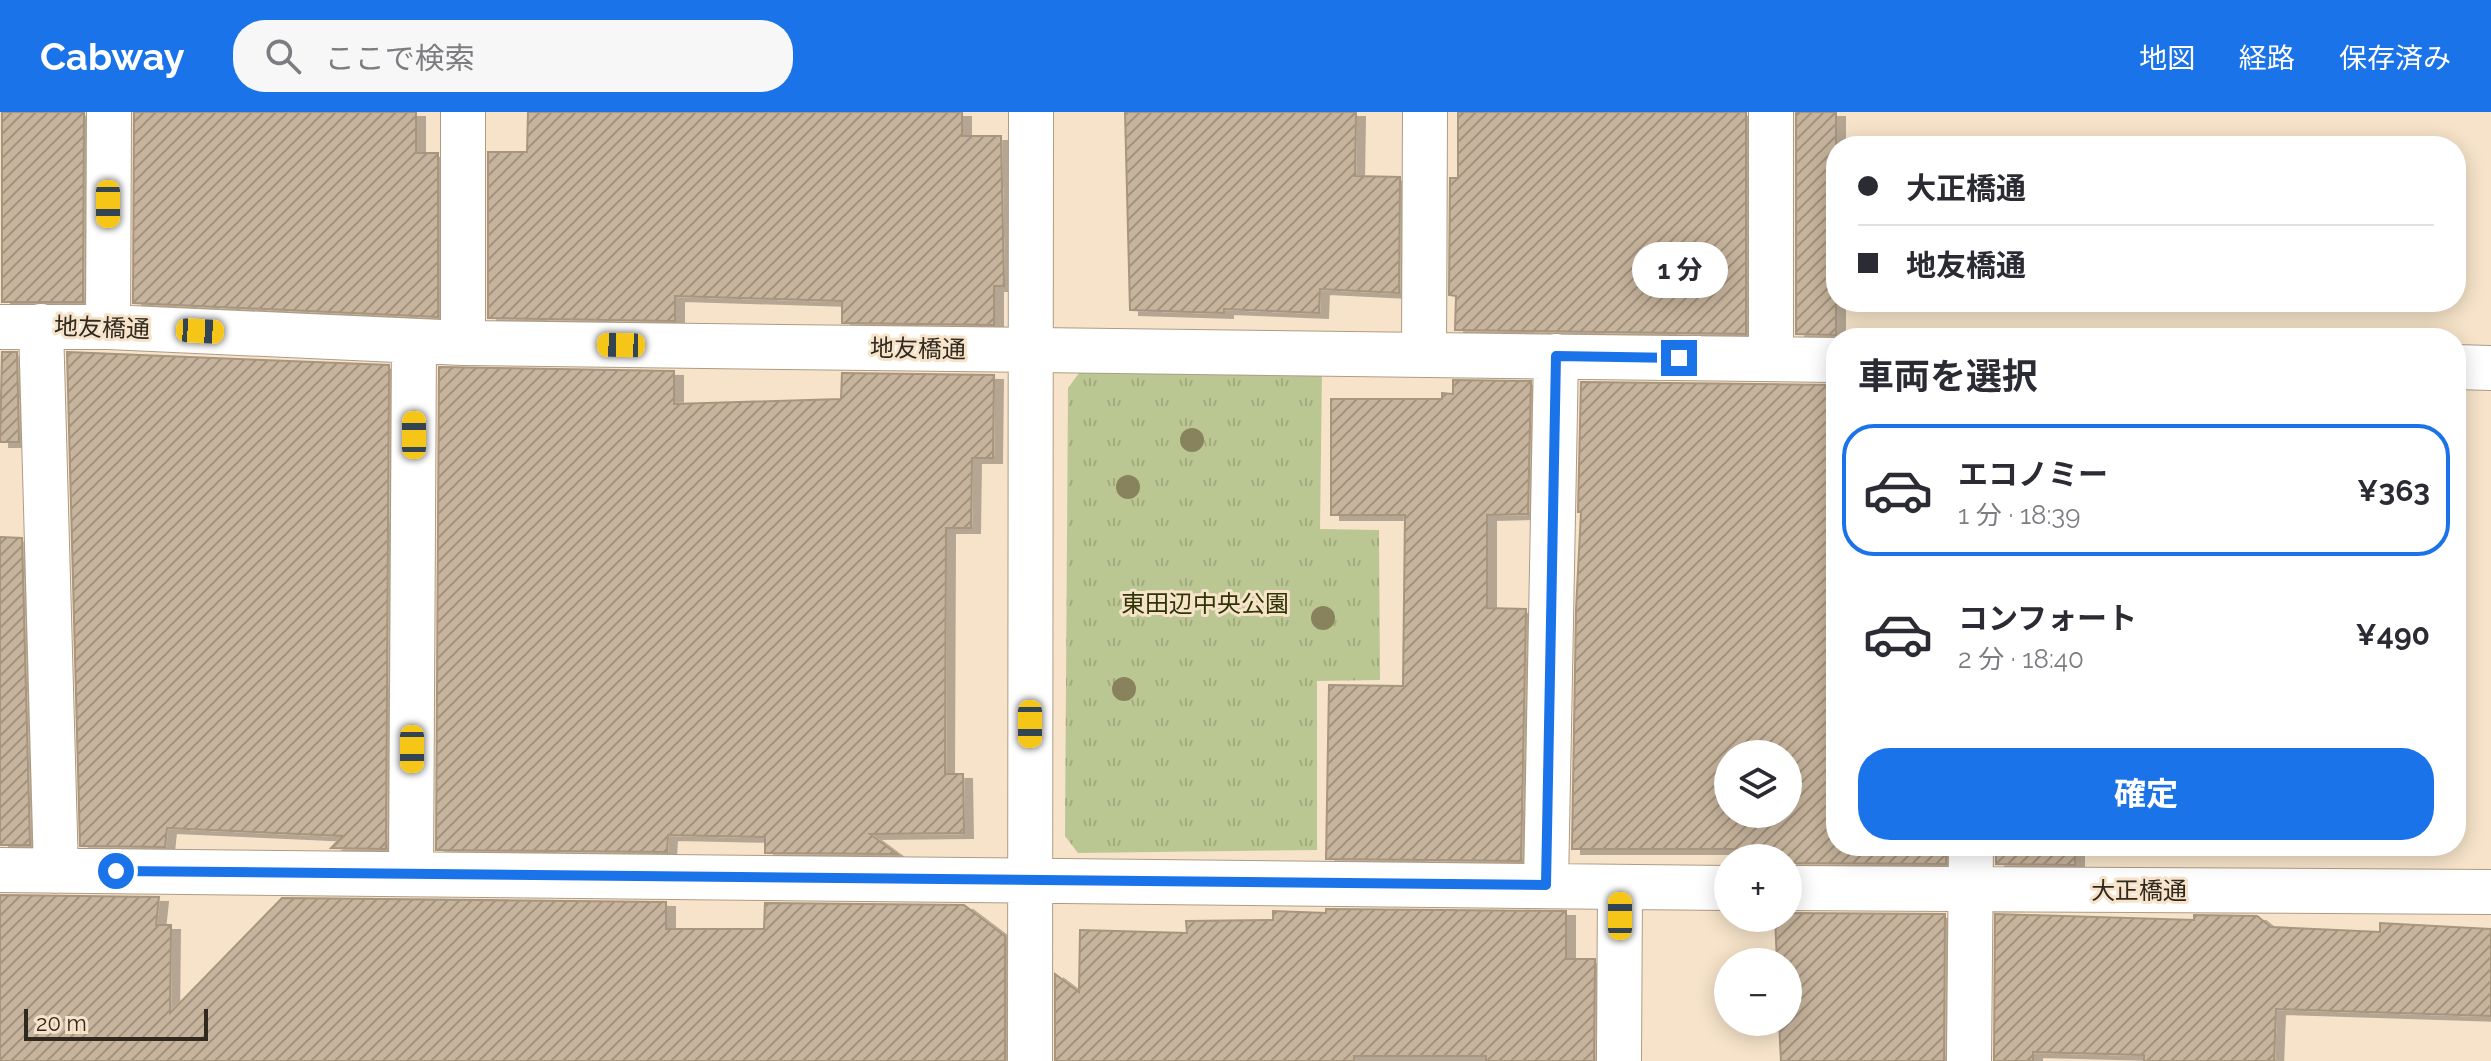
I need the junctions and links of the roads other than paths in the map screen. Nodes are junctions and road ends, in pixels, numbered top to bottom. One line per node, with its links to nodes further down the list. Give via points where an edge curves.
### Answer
1 (109, 112): 7 (street)
2 (463, 112): 9 (street)
3 (1031, 112): 10 (street)
4 (1425, 112): 11 (street)
5 (1771, 112): 13 (street)
6 (20, 326): 7 (street, 地友橋通); 19 (street)
7 (108, 327): 8 (street, 地友橋通)
8 (414, 341): 9 (street, 地友橋通); 20 (street)
9 (463, 343): 10 (street, 地友橋通)
10 (1031, 350): 11 (street, 地友橋通); 21 (street)
11 (1424, 355): 12 (street, 地友橋通)
12 (1556, 356): 13 (street, 地友橋通); 22 (street)
13 (1771, 359): 14 (street, 地友橋通)
14 (1826, 360)
15 (2466, 367): 16 (street)
16 (2491, 368)
17 (1971, 856): 26 (street)
18 (0, 870): 19 (street)
19 (56, 871): 20 (street)
20 (411, 874): 21 (street)
21 (1030, 880): 22 (street); 28 (street)
22 (1546, 885): 23 (street)
23 (1620, 887): 24 (street); 29 (street)
24 (1714, 888)
25 (1802, 888): 26 (street, 大正橋通)
26 (1970, 890): 27 (street, 大正橋通); 30 (street)
27 (2491, 892)
28 (1030, 1061)
29 (1619, 1061)
30 (1969, 1061)

